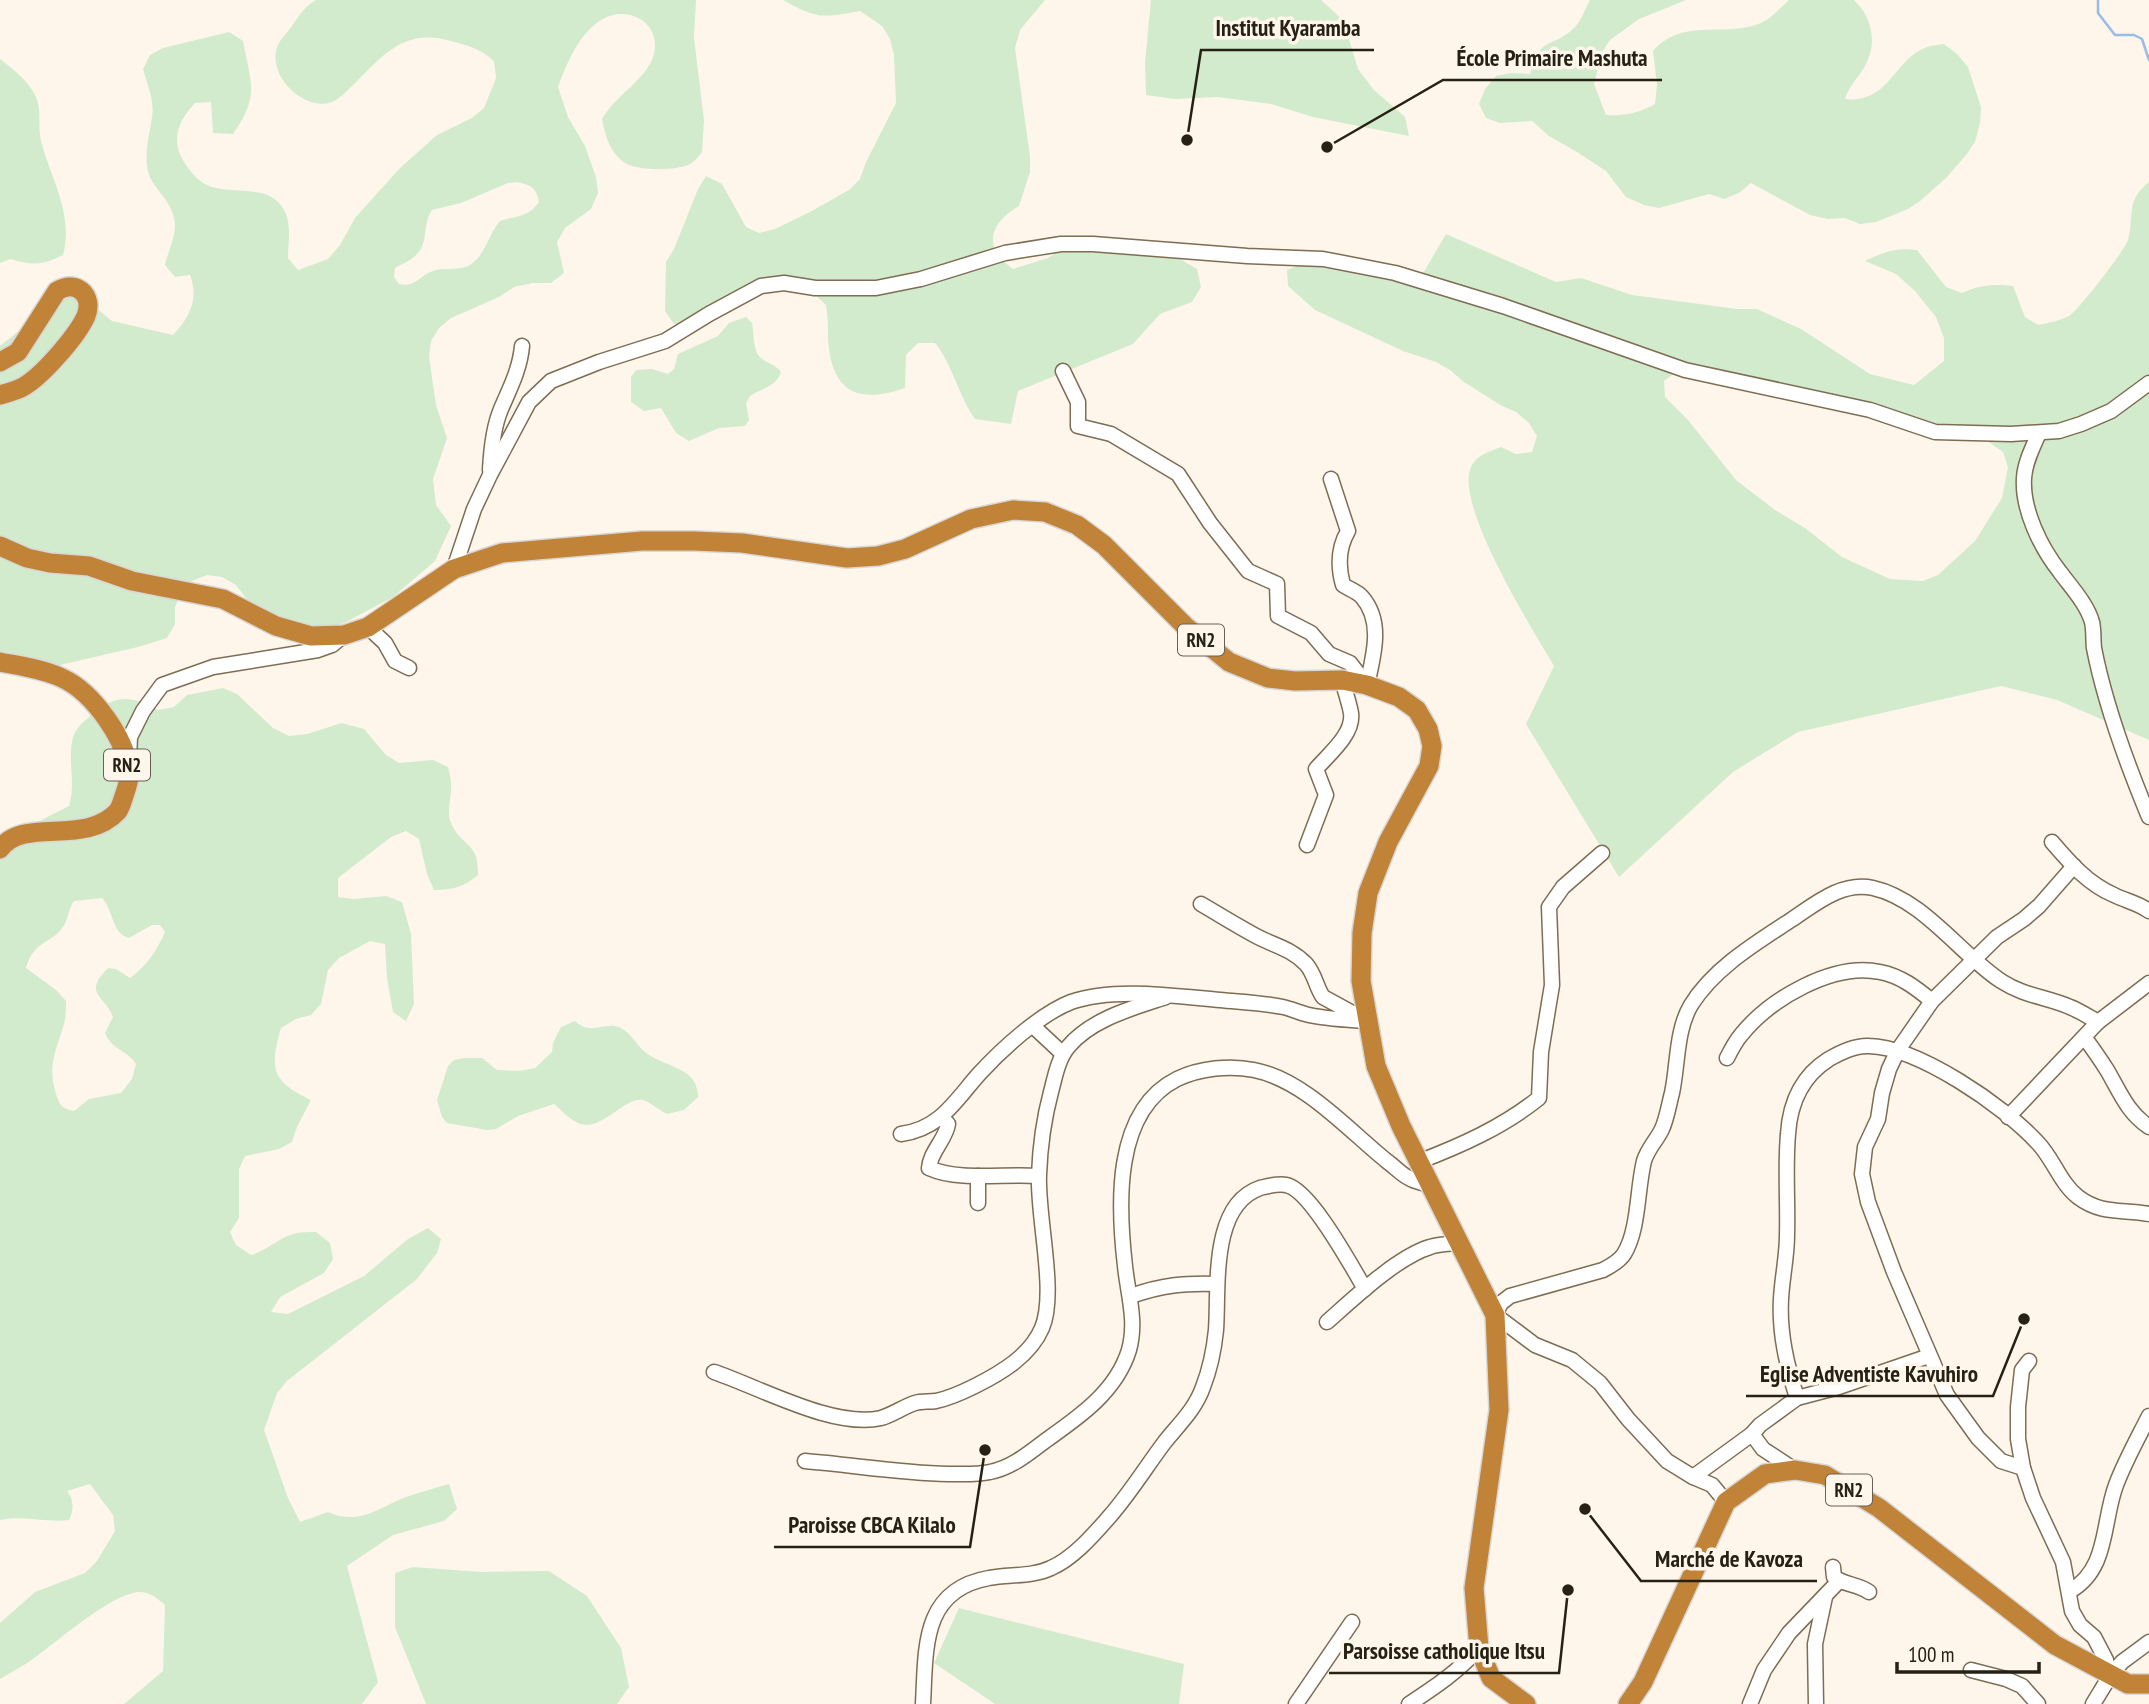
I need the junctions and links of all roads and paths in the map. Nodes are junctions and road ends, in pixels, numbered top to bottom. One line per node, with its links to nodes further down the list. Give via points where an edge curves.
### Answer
1 (522, 346): 7 (street, via 491,446)
2 (0, 362): 5 (highway, via 18,352 57,291 76,287 84,294 87,313 67,342 37,376)
3 (1063, 371): 16 (street, via 1078,402 1079,426 1111,434 1178,474 1248,572 1277,584 1278,616 1311,633 1329,654 1350,663)
4 (2149, 383): 6 (street, via 2111,411 2059,431)
5 (0, 395)
6 (2039, 433): 7 (street, via 1935,432 1870,410 1685,370 1443,287 1323,259 1061,244 1005,253 876,288 761,286 665,341 551,381 529,402); 18 (street, via 2024,479 2026,502 2054,565 2092,621 2094,648 2116,725)
7 (490, 475): 10 (street)
8 (1331, 480): 16 (street, via 1348,531 1342,541 1339,569 1343,585 1362,596 1375,623)
9 (0, 546): 12 (highway, RN2, via 27,558 89,566 132,581 223,599 276,626 311,636)
10 (454, 569): 11 (highway, RN2); 15 (highway, RN2, via 502,554 642,541 741,543 847,558 878,556 971,519 1013,510 1045,512 1077,525 1104,545 1185,626 1229,662 1268,678)
11 (368, 627): 12 (highway, RN2); 14 (street, via 395,661)
12 (344, 635): 17 (street, via 318,650 213,667 162,685 130,737)
13 (0, 662): 17 (highway, RN2, via 63,678 84,693 110,722 126,755)
14 (409, 668)
15 (1342, 680): 16 (highway, RN2); 20 (street, via 1351,722 1316,769 1326,795)
16 (1367, 685): 32 (highway, RN2, via 1399,696 1417,710 1432,746 1429,766 1388,842 1368,893 1361,981)
17 (129, 778): 21 (highway, RN2, via 120,808 96,827 18,836)
18 (2149, 817)
19 (2052, 842): 23 (street)
20 (1307, 845)
21 (0, 849)
22 (1602, 853): 43 (street, via 1563,887 1549,907 1552,985 1539,1098 1461,1146)
23 (2074, 866): 25 (street, via 2113,895); 28 (street, via 2039,906)
24 (1201, 904): 26 (street)
25 (2149, 911)
26 (1261, 939): 27 (street); 32 (street, via 1290,950 1307,965 1323,997)
27 (1245, 946)
28 (1974, 959): 31 (street); 33 (street, via 2003,982); 53 (street, via 1898,898 1858,886 1825,897 1737,957 1689,1008 1662,1129 1645,1160 1624,1254 1603,1270 1510,1296)
29 (2149, 984): 33 (street)
30 (1166, 997): 32 (street, via 1284,1007 1336,1020); 34 (street, via 1094,996 1069,1003); 37 (street, via 1091,1028)
31 (1932, 1001): 36 (street); 38 (street, via 1906,981 1882,972 1845,972 1789,993 1741,1035)
32 (1367, 1021): 43 (highway, RN2, via 1377,1066)
33 (2098, 1022): 35 (street)
34 (1033, 1026): 37 (street); 40 (street, via 978,1075)
35 (2085, 1038): 39 (street); 41 (street, via 2120,1097)
36 (1898, 1050): 39 (street, via 1933,1066); 55 (street, via 1865,1147 1862,1174 1868,1202); 58 (street, via 1867,1045 1841,1052 1818,1066 1801,1085 1789,1115 1781,1310 1782,1336)
37 (1063, 1054): 45 (street, via 1047,1107)
38 (1727, 1058)
39 (2008, 1117): 48 (street, via 2038,1142 2077,1196 2100,1209)
40 (942, 1118): 42 (street); 44 (street, via 948,1129 929,1168)
41 (2149, 1127)
42 (901, 1134)
43 (1418, 1162): 46 (highway, RN2)
44 (978, 1176): 45 (street); 47 (street)
45 (1038, 1176): 57 (street, via 1048,1303 1043,1327 1030,1348 984,1382 880,1418 844,1419)
46 (1429, 1185): 49 (highway, RN2); 52 (street, via 1409,1179 1315,1100 1278,1078 1233,1067 1183,1076 1153,1096 1126,1150 1121,1212)
47 (978, 1203)
48 (2149, 1214)
49 (1458, 1243): 51 (street, via 1430,1247); 53 (highway, RN2)
50 (1216, 1284): 51 (street, via 1226,1222 1236,1203 1269,1185 1288,1185 1321,1217); 52 (street, via 1171,1285); 76 (street, via 1211,1364 1188,1415 1110,1516 1066,1560 1033,1574 966,1584 948,1594 927,1634)
51 (1365, 1289): 54 (street)
52 (1131, 1296): 61 (street, via 1129,1348 1110,1385 1082,1415 1003,1468 972,1474 909,1473)
53 (1495, 1315): 64 (street, via 1535,1345 1572,1360 1600,1383 1667,1461); 71 (highway, RN2, via 1499,1410 1474,1588)
54 (1327, 1322)
55 (1929, 1356): 58 (street); 62 (street, via 1947,1395 1978,1438 2001,1461)
56 (2029, 1361): 62 (street, via 2022,1370 2018,1407)
57 (714, 1372)
58 (1797, 1398): 60 (street)
59 (2149, 1416): 66 (street, via 2116,1485 2102,1550 2088,1579)
60 (1752, 1434): 63 (street, via 1763,1449); 64 (street)
61 (805, 1461)
62 (2023, 1468): 66 (street, via 2063,1562)
63 (1795, 1470): 65 (highway, RN2, via 1765,1474); 73 (highway, RN2, via 1825,1475 1879,1508 2056,1645)
64 (1693, 1478): 65 (street, via 1712,1485)
65 (1726, 1502): 74 (highway, RN2)
66 (2070, 1591): 73 (street, via 2072,1611 2094,1637)
67 (1869, 1592): 68 (street, via 1836,1574)
68 (1825, 1596): 82 (street, via 1789,1633); 83 (street, via 1815,1644)
69 (1352, 1622): 77 (street)
70 (2149, 1642): 73 (street)
71 (1479, 1648): 78 (street, via 1464,1665); 79 (highway, RN2, via 1491,1678)
72 (1971, 1670): 84 (street, via 2022,1686)
73 (2110, 1676): 75 (highway, RN2, via 2128,1684); 85 (street)
74 (1643, 1682): 80 (highway, RN2); 81 (street)
75 (2149, 1684)
76 (923, 1704)
77 (1296, 1704)
78 (1409, 1704)
79 (1526, 1704)
80 (1628, 1704)
81 (1638, 1704)
82 (1750, 1704)
83 (1816, 1704)
84 (2038, 1704)
85 (2093, 1704)

